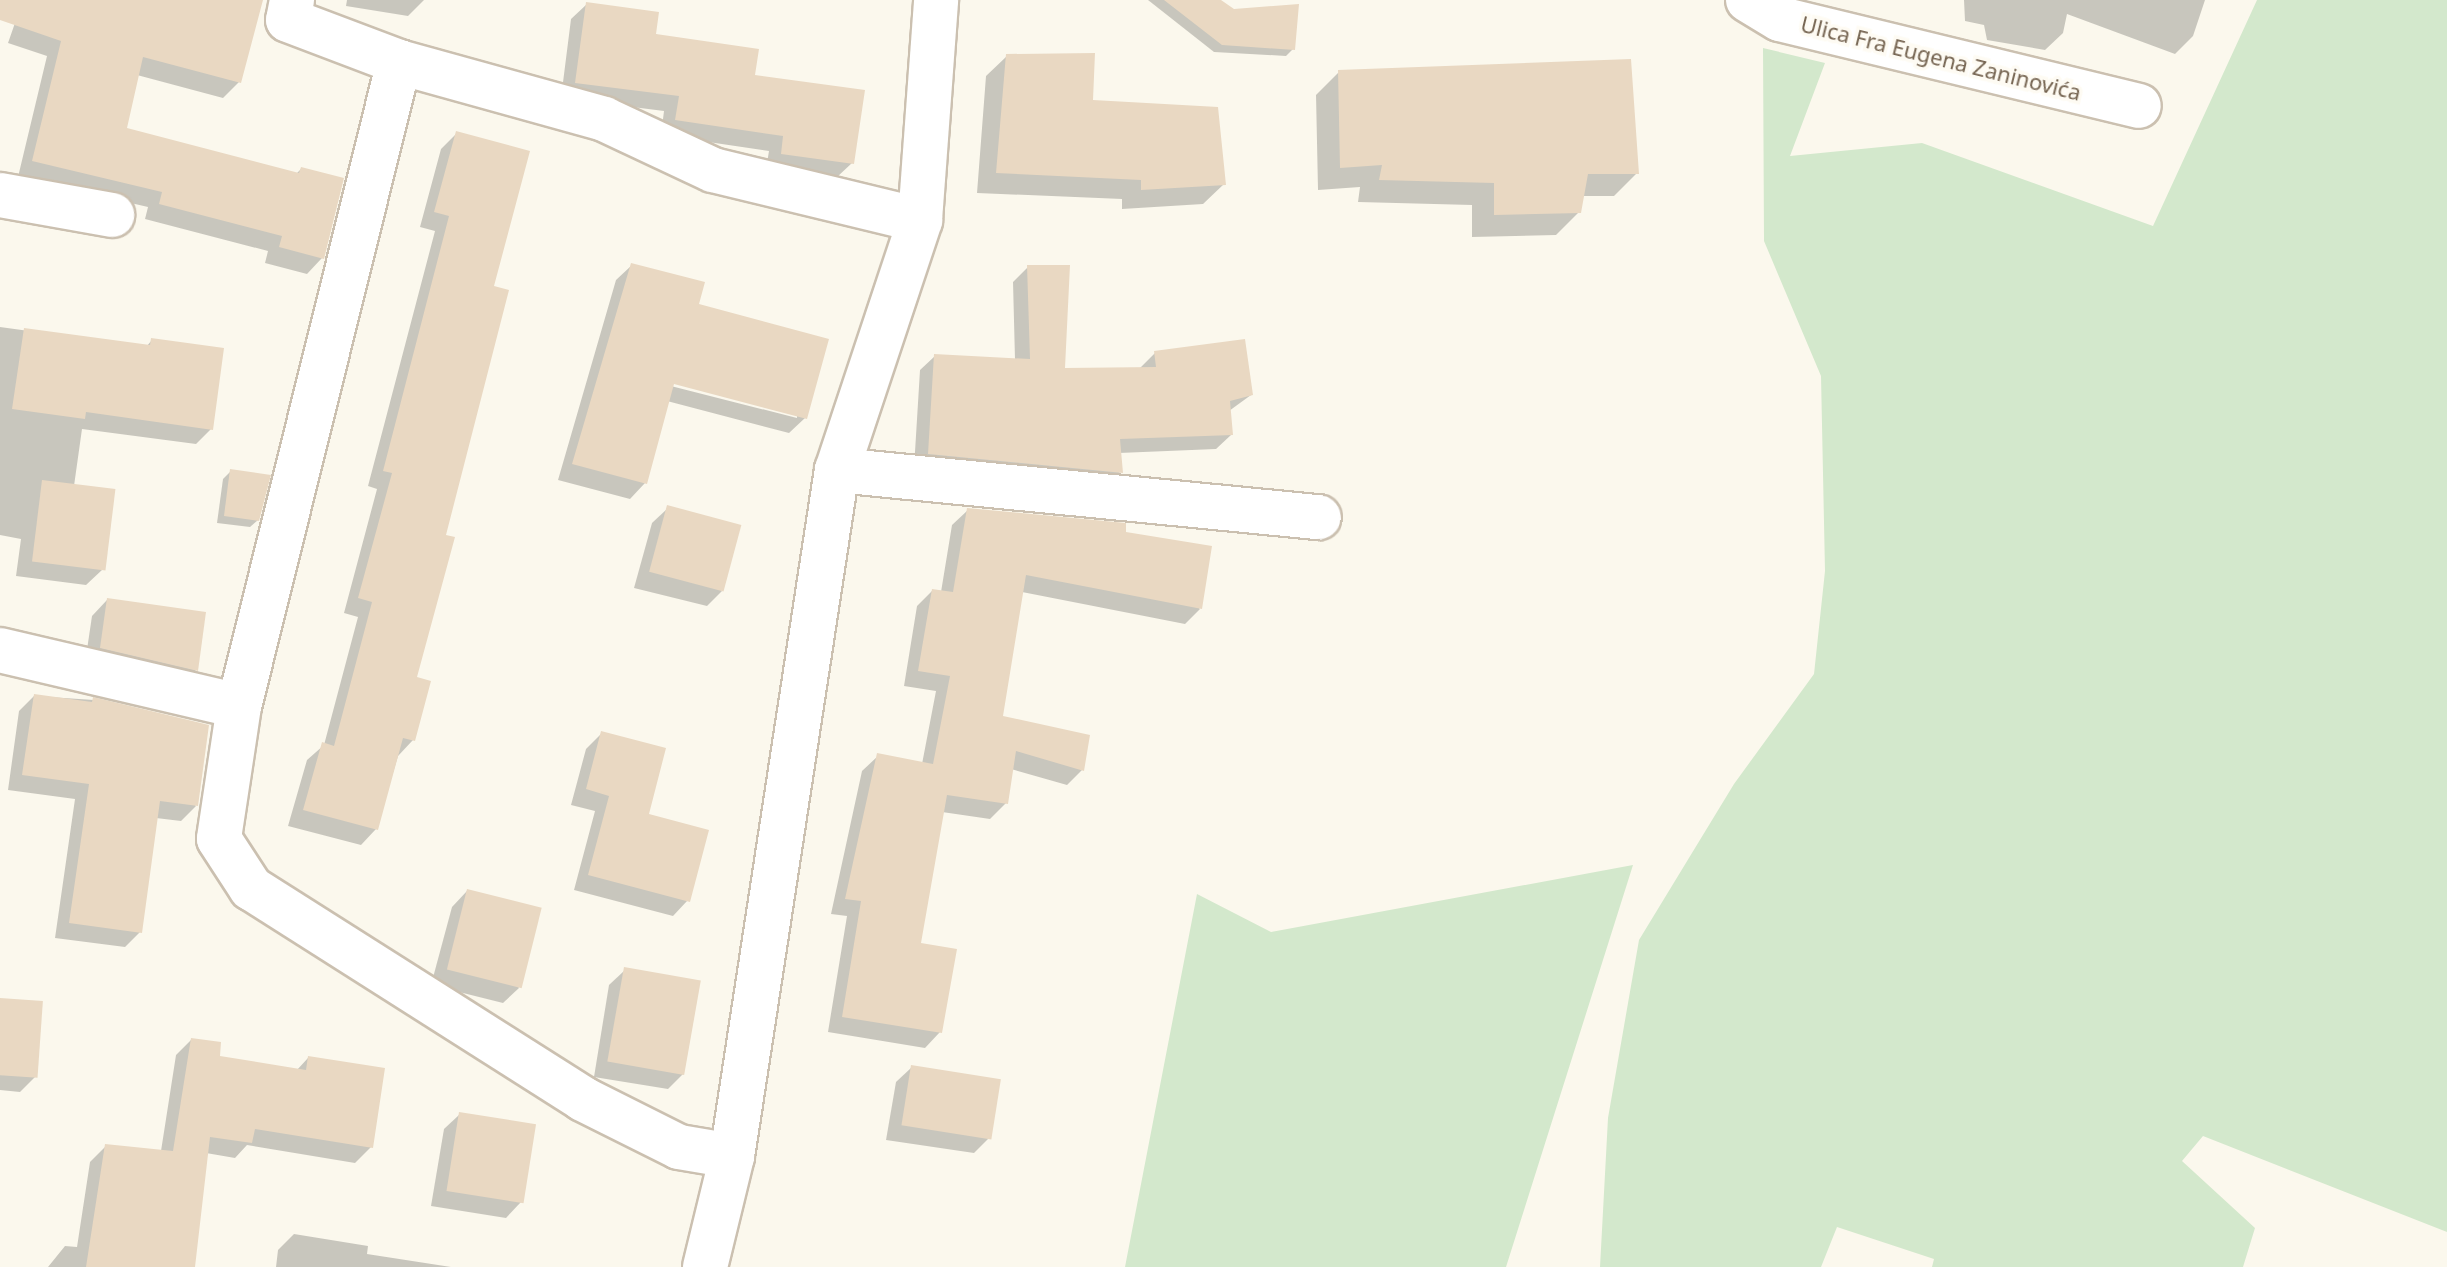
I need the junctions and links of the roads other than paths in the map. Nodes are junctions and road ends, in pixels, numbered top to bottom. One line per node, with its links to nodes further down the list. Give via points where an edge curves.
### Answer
1 (292, 0): 4 (street, via 288,20)
2 (935, 0): 8 (street)
3 (1748, 0): 5 (street, Ulica Fra Eugena Zaninovića, via 1780,19)
4 (399, 62): 8 (street, via 604,119 713,170); 12 (street)
5 (2139, 106)
6 (0, 195): 7 (street)
7 (112, 215)
8 (920, 220): 9 (street)
9 (837, 470): 10 (street); 13 (street)
10 (1319, 517)
11 (0, 650): 12 (street)
12 (239, 706): 13 (street, via 219,839 251,888 583,1099 679,1147)
13 (732, 1156): 14 (street)
14 (705, 1267)

